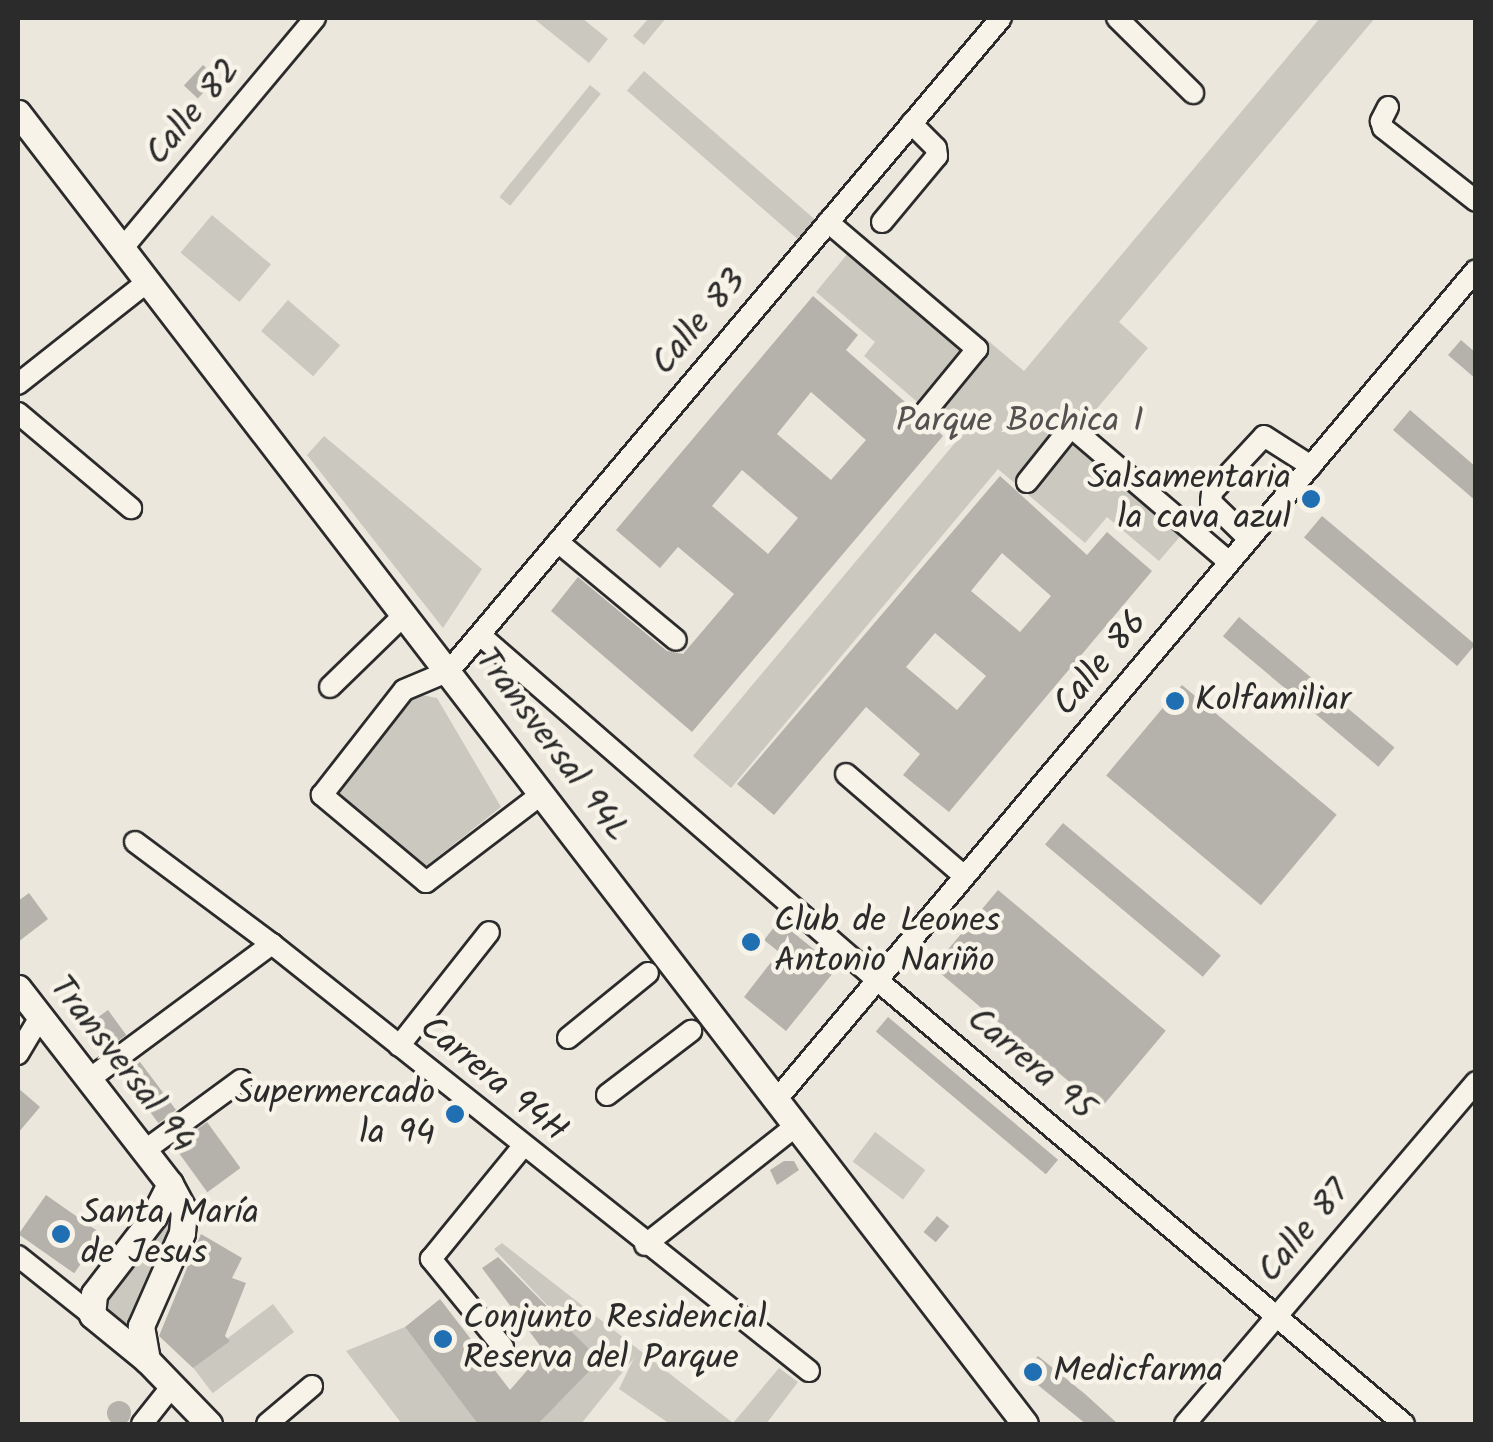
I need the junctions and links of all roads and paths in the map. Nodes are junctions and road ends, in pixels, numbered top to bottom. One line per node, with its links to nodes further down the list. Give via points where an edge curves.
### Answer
1 (316, 18): 11 (street, Calle 82)
2 (1000, 18): 7 (street, Calle 83)
3 (1117, 18): 4 (street)
4 (1192, 94)
5 (1388, 107): 8 (street, via 1384,128)
6 (18, 113): 11 (main road, Transversal 94L)
7 (912, 123): 9 (street, Calle 83); 10 (street, via 938,156)
8 (1476, 201)
9 (828, 222): 15 (street, via 977,350); 21 (street, Calle 83)
10 (882, 222)
11 (122, 250): 13 (main road, Transversal 94L)
12 (1476, 270): 17 (street, Calle 86)
13 (147, 282): 14 (street); 23 (main road, Transversal 94L)
14 (18, 384)
15 (926, 411)
16 (18, 413): 19 (street)
17 (1311, 466): 20 (street, Calle 86); 20 (street, via 1264,436 1212,492 1211,502)
18 (1027, 482): 22 (street, via 1071,428)
19 (131, 508)
20 (1249, 539): 22 (street, Calle 86)
21 (558, 542): 24 (street, Calle 83); 25 (street)
22 (1230, 562): 31 (street, Calle 86)
23 (405, 614): 26 (main road, Transversal 94L); 27 (street)
24 (480, 635): 26 (street, Calle 83); 35 (street, Carrera 95)
25 (676, 640)
26 (449, 671): 29 (main road, Transversal 94L); 29 (street, via 404,690 322,795 426,882)
27 (330, 687)
28 (846, 774): 31 (street)
29 (542, 793): 46 (main road, Transversal 94L)
30 (135, 842): 33 (street, Carrera 94H)
31 (964, 876): 35 (street, Calle 86)
32 (489, 932): 40 (street)
33 (272, 944): 40 (street, Carrera 94H); 42 (street)
34 (648, 973): 39 (street)
35 (878, 980): 46 (street, Calle 86); 54 (street, Carrera 95)
36 (18, 988): 37 (main road, Transversal 94)
37 (40, 1017): 41 (street); 42 (main road, Transversal 94)
38 (691, 1031): 45 (street)
39 (568, 1038)
40 (399, 1046): 48 (street, Carrera 94H)
41 (18, 1054)
42 (88, 1080): 49 (main road, Transversal 94)
43 (241, 1080): 49 (street)
44 (1476, 1082): 54 (street, Calle 87)
45 (607, 1096)
46 (777, 1099): 47 (main road, Transversal 94L)
47 (796, 1124): 51 (street); 63 (main road, Transversal 94L)
48 (522, 1146): 51 (street, Carrera 94H); 55 (street, via 431,1259)
49 (144, 1152): 50 (main road, Transversal 94)
50 (170, 1184): 53 (main road, Transversal 94, via 154,1216 94,1294); 56 (main road, Transversal 94, via 184,1221 141,1326)
51 (644, 1244): 57 (street, Carrera 94H)
52 (18, 1256): 53 (street)
53 (92, 1315): 56 (main road)
54 (1276, 1317): 64 (street, Calle 87); 65 (street, Carrera 95)
55 (503, 1348)
56 (147, 1360): 58 (main road)
57 (809, 1371)
58 (172, 1386): 60 (street); 61 (main road)
59 (312, 1386): 62 (street)
60 (142, 1424)
61 (209, 1424)
62 (267, 1424)
63 (1025, 1424)
64 (1185, 1424)
65 (1404, 1424)

